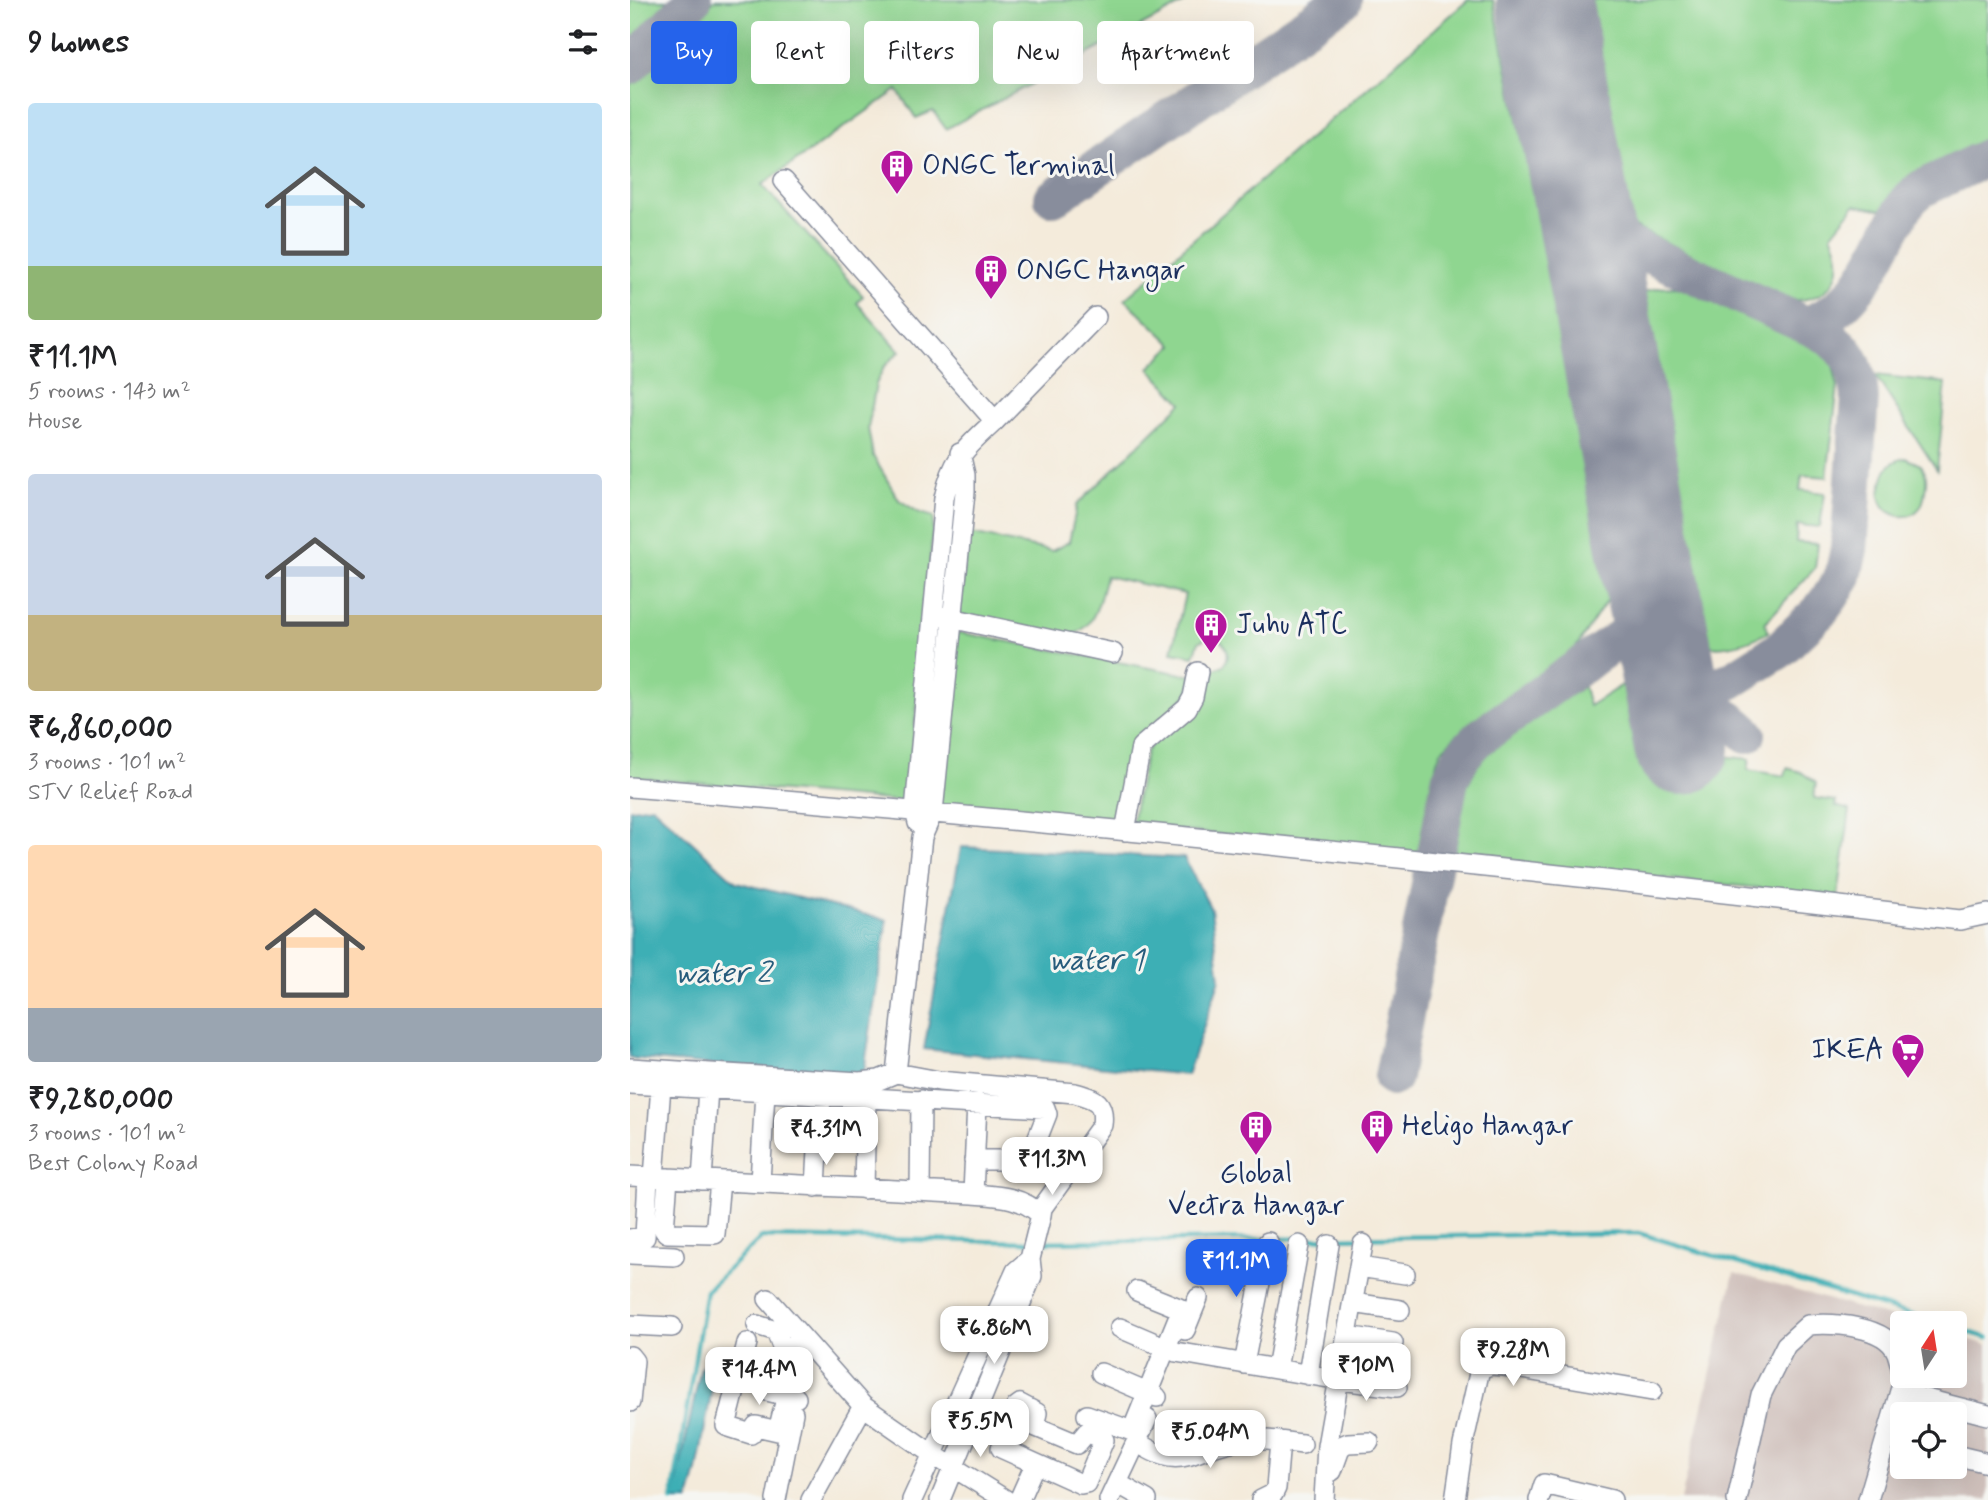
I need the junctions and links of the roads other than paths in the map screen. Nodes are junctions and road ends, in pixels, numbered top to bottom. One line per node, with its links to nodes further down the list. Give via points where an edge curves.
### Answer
1 (784, 181): 3 (street)
2 (1096, 317): 3 (street)
3 (995, 421): 4 (street)
4 (960, 453): 5 (street, via 944,498); 5 (street, via 970,519)
5 (942, 616): 6 (street); 9 (street)
6 (1113, 653)
7 (1198, 672): 10 (street, via 1187,708 1141,747)
8 (630, 787): 9 (street)
9 (924, 811): 10 (street); 13 (street)
10 (1125, 831): 11 (street, via 1960,920)
11 (1988, 914)
12 (630, 1068): 13 (street, via 860,1082)
13 (896, 1073): 30 (street, via 1094,1099 1101,1107 1102,1125 1042,1208)
14 (630, 1084): 15 (street)
15 (661, 1086): 16 (street); 23 (street)
16 (708, 1088): 17 (street); 24 (street)
17 (765, 1091): 18 (street); 25 (street)
18 (821, 1095): 19 (street); 26 (street)
19 (866, 1097): 20 (street); 27 (street)
20 (921, 1100): 21 (street); 28 (street)
21 (977, 1103): 22 (street); 22 (street, via 1042,1106 1047,1114 1029,1160)
22 (974, 1160): 29 (street)
23 (650, 1177): 24 (street); 24 (street, via 667,1233 715,1234); 31 (street, via 645,1237)
24 (711, 1181): 25 (street)
25 (760, 1184): 26 (street)
26 (816, 1186): 27 (street)
27 (864, 1189): 28 (street)
28 (920, 1191): 29 (street)
29 (972, 1194): 30 (street, via 1018,1200 1030,1205)
30 (1040, 1218): 49 (street, via 1031,1276)
31 (630, 1239)
32 (1268, 1242): 57 (street)
33 (1363, 1244): 38 (street)
34 (1299, 1245): 58 (street)
35 (1329, 1245): 60 (street)
36 (630, 1254): 37 (street)
37 (674, 1256)
38 (1359, 1267): 39 (street); 43 (street)
39 (1405, 1274)
40 (1137, 1291): 55 (street, via 1180,1308)
41 (1198, 1298): 55 (street)
42 (768, 1299): 53 (street)
43 (1353, 1303): 44 (street); 50 (street)
44 (1400, 1310)
45 (630, 1325): 47 (street)
46 (757, 1325): 67 (street, via 776,1331 781,1345 796,1352)
47 (672, 1327)
48 (1120, 1328): 55 (street)
49 (997, 1334): 77 (street); 81 (street)
50 (1348, 1336): 52 (street); 61 (street)
51 (747, 1343): 67 (street, via 727,1428 751,1434 755,1426 778,1431)
52 (1393, 1343)
53 (806, 1344): 67 (street); 69 (street)
54 (1890, 1344): 96 (street, via 1880,1335 1836,1323 1808,1325 1786,1345 1761,1395)
55 (1171, 1350): 57 (street); 66 (street)
56 (630, 1356): 68 (street, via 634,1361)
57 (1244, 1364): 58 (street)
58 (1277, 1369): 60 (street)
59 (1101, 1373): 66 (street)
60 (1308, 1375): 61 (street)
61 (1340, 1380): 62 (street); 83 (street, via 1327,1446)
62 (1397, 1387)
63 (1906, 1388): 71 (street, via 1910,1395)
64 (767, 1391): 67 (street)
65 (1652, 1391): 93 (street, via 1503,1366 1480,1369)
66 (1152, 1395): 70 (street, via 1132,1431); 72 (street)
67 (792, 1397): 84 (street)
68 (630, 1402)
69 (863, 1406): 77 (street); 85 (street)
70 (1087, 1415)
71 (1988, 1415)
72 (1137, 1442): 74 (street, via 1169,1459 1230,1442); 82 (street)
73 (1369, 1442): 83 (street, via 1341,1446)
74 (1277, 1444): 75 (street); 92 (street, via 1275,1492)
75 (1302, 1444)
76 (1890, 1448): 97 (street)
77 (932, 1454): 81 (street); 86 (street)
78 (1967, 1458): 79 (street)
79 (1988, 1463)
80 (1035, 1464): 80 (street, via 1000,1447 1018,1405 1037,1413 1034,1426 1077,1444 1087,1432 1104,1440 1085,1484); 89 (street)
81 (954, 1467): 87 (street); 88 (street)
82 (1114, 1490): 90 (street); 91 (street)
83 (1324, 1494)
84 (776, 1500)
85 (811, 1500)
86 (912, 1500)
87 (940, 1500)
88 (1006, 1500)
89 (1019, 1500)
90 (1134, 1500)
91 (1147, 1500)
92 (1261, 1500)
93 (1455, 1500)
94 (1539, 1500): 95 (street, via 1544,1485)
95 (1612, 1500)
96 (1737, 1500)
97 (1868, 1500)

